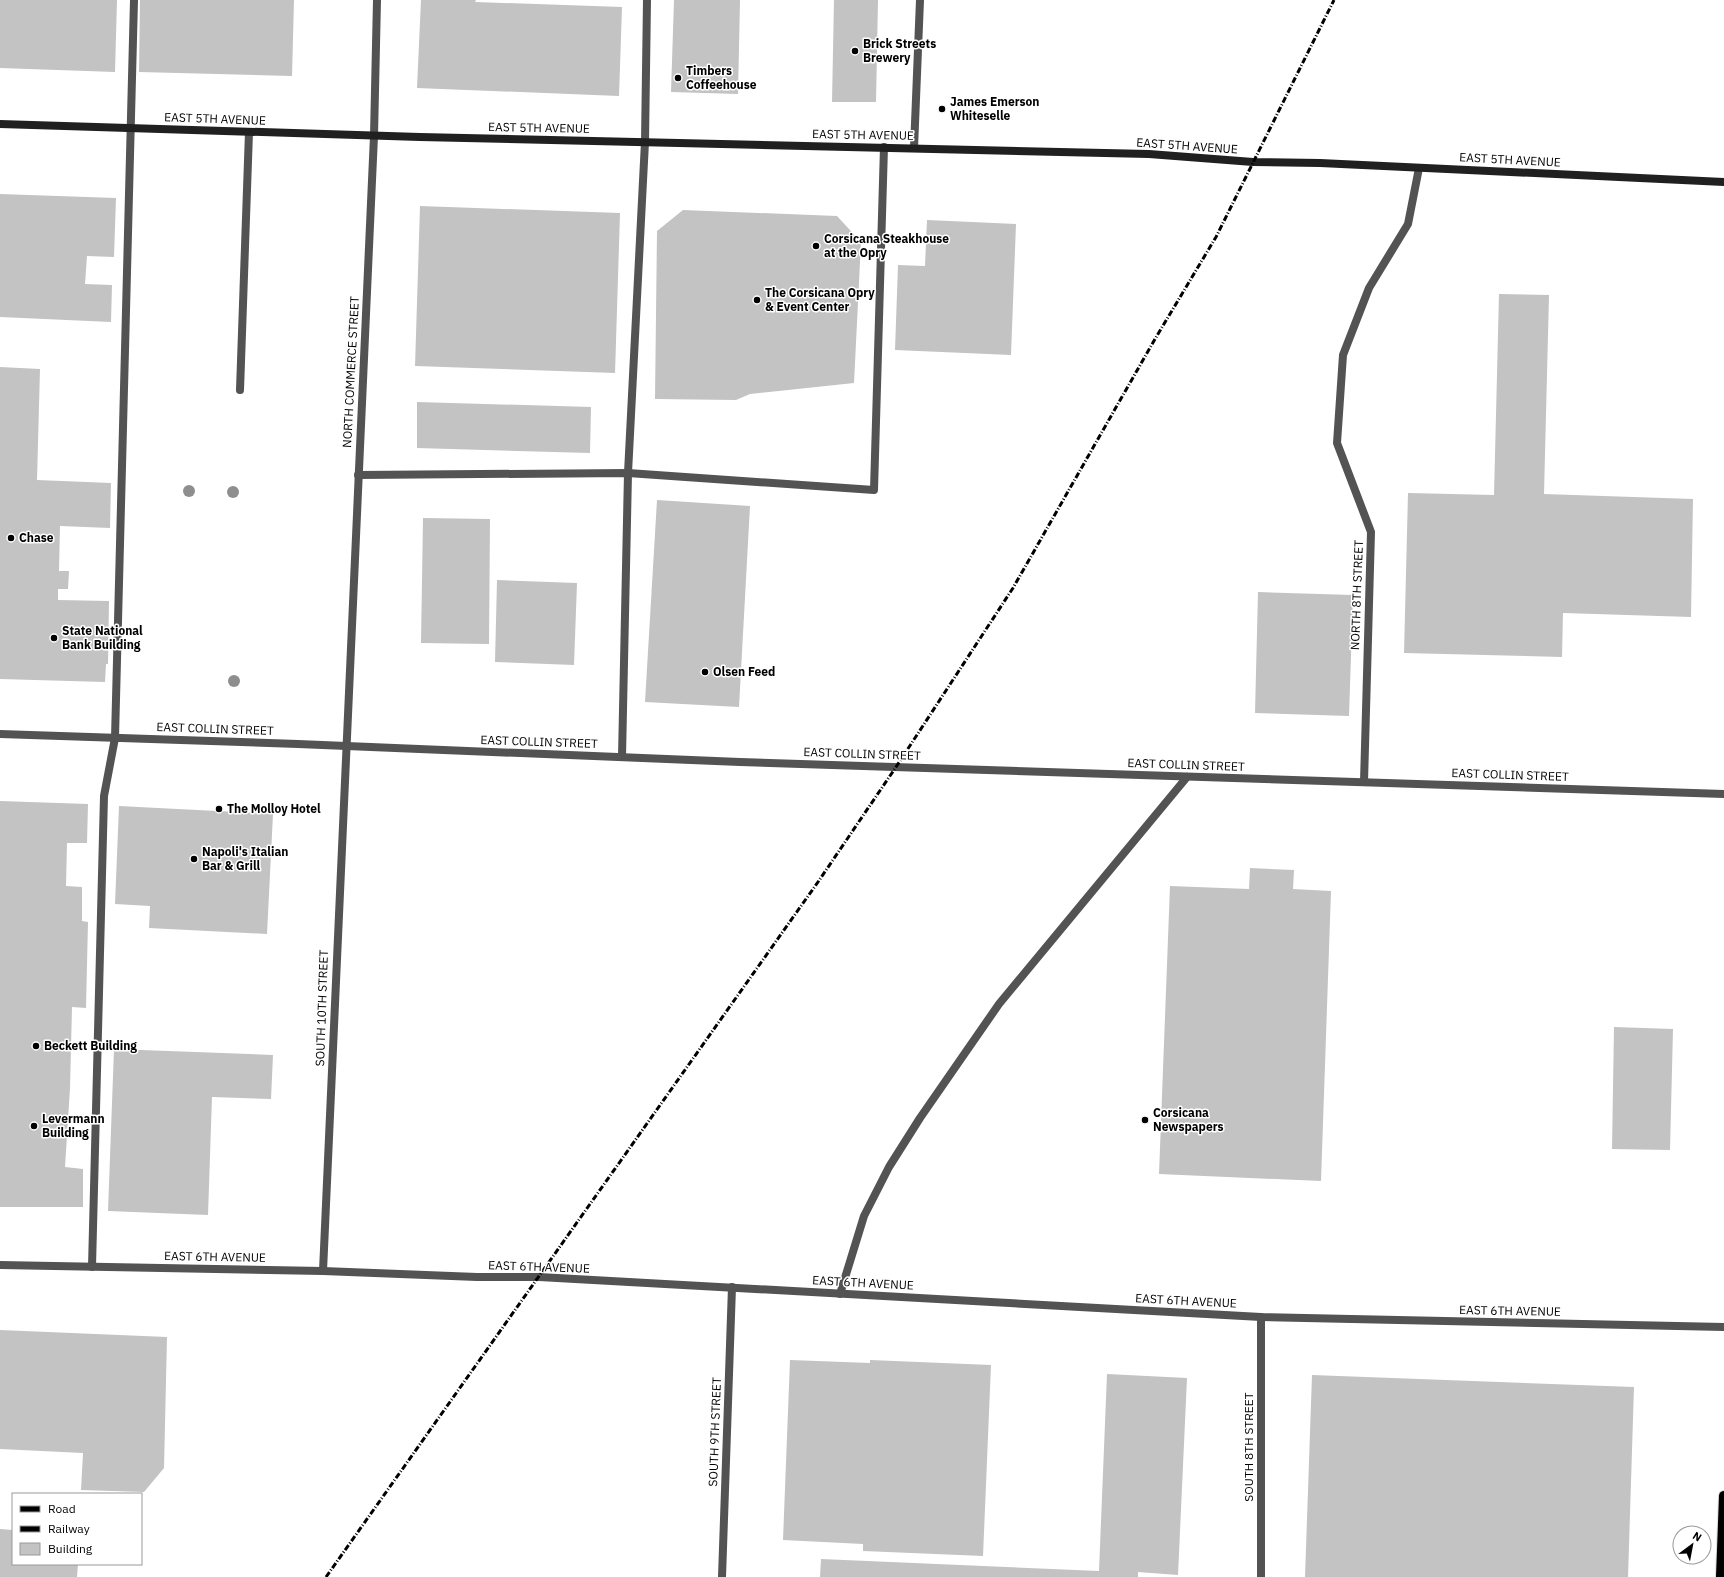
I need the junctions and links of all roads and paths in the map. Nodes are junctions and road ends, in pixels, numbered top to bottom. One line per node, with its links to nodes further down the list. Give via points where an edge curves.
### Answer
1 (134, 0): 6 (street)
2 (377, 0): 8 (street, NORTH COMMERCE STREET)
3 (647, 0): 9 (street)
4 (920, 0): 11 (street)
5 (0, 124): 6 (street, EAST 5TH AVENUE)
6 (129, 128): 7 (street, EAST 5TH AVENUE); 18 (street)
7 (249, 132): 8 (street, EAST 5TH AVENUE); 14 (street)
8 (374, 136): 9 (street, EAST 5TH AVENUE); 16 (street, NORTH COMMERCE STREET)
9 (645, 142): 10 (street, EAST 5TH AVENUE); 15 (street)
10 (884, 147): 11 (street, EAST 5TH AVENUE); 15 (street, via 874,490)
11 (914, 148): 12 (street, EAST 5TH AVENUE, via 1149,154 1253,162)
12 (1419, 168): 13 (street, EAST 5TH AVENUE); 22 (street, NORTH 8TH STREET, via 1408,224 1369,288 1343,355 1337,443 1371,532)
13 (1724, 182)
14 (240, 390)
15 (628, 473): 16 (street); 20 (street)
16 (358, 476): 19 (street, NORTH COMMERCE STREET)
17 (0, 734): 18 (street, EAST COLLIN STREET)
18 (116, 738): 19 (street, EAST COLLIN STREET); 25 (street, via 104,796)
19 (346, 746): 20 (street, EAST COLLIN STREET); 26 (street, SOUTH 10TH STREET)
20 (622, 757): 21 (street, EAST COLLIN STREET)
21 (1187, 777): 22 (street, EAST COLLIN STREET); 28 (street, via 999,1004 920,1118 889,1167 864,1216)
22 (1364, 782): 23 (street, EAST COLLIN STREET)
23 (1724, 794)
24 (0, 1266): 25 (street, EAST 6TH AVENUE)
25 (92, 1267): 26 (street, EAST 6TH AVENUE)
26 (323, 1271): 27 (street, EAST 6TH AVENUE, via 539,1277)
27 (732, 1287): 28 (street, EAST 6TH AVENUE); 32 (street, SOUTH 9TH STREET)
28 (840, 1294): 29 (street, EAST 6TH AVENUE)
29 (1262, 1318): 30 (street, EAST 6TH AVENUE); 33 (street, SOUTH 8TH STREET)
30 (1724, 1327)
31 (1724, 1496): 34 (main road)
32 (722, 1577)
33 (1261, 1577)
34 (1721, 1577)

